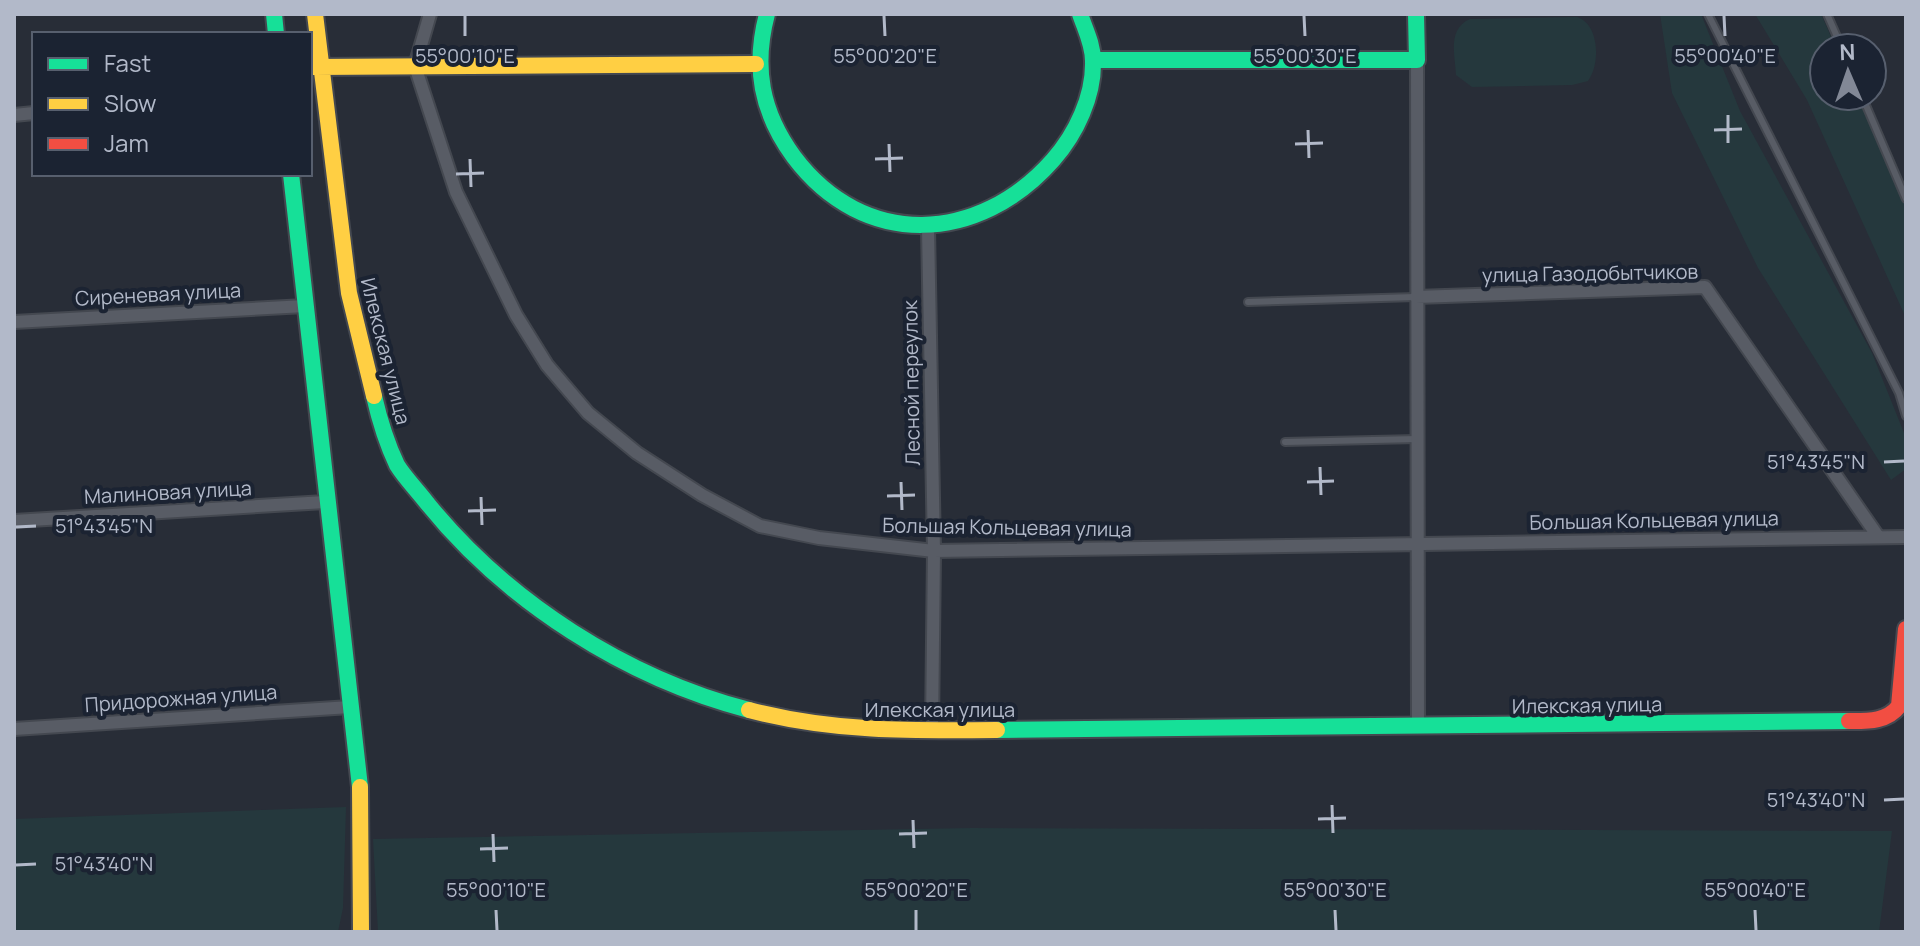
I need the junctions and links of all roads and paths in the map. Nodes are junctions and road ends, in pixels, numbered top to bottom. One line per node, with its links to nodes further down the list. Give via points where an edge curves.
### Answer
1 (315, 14): 11 (street, Илекская улица)
2 (430, 14): 10 (street)
3 (767, 14): 9 (street)
4 (1080, 14): 7 (street)
5 (1416, 14): 8 (street)
6 (1708, 14): 20 (lane)
7 (1093, 60): 8 (street); 15 (street, via 1071,137 1042,178 1008,206)
8 (1417, 60): 16 (street)
9 (756, 64): 10 (street); 15 (street, via 770,120 796,166 832,199 875,219)
10 (415, 66): 11 (street); 28 (street, Большая Кольцевая улица, via 456,192 484,253 547,365 588,413 637,453 760,526)
11 (315, 67): 33 (street, Илекская улица, via 349,293 378,413 398,466 443,522 502,580 571,631 692,695 784,719 871,731)
12 (1869, 112): 14 (lane)
13 (291, 176): 18 (street)
14 (1906, 199)
15 (928, 228): 28 (street, Лесной переулок)
16 (1416, 297): 17 (lane); 21 (street); 25 (street, улица Газодобытчиков, via 1705,287)
17 (1248, 302)
18 (305, 306): 19 (street, Сиреневая улица); 23 (street)
19 (14, 322)
20 (1906, 416)
21 (1417, 439): 22 (lane); 27 (street)
22 (1285, 442)
23 (325, 502): 24 (street, Малиновая улица); 30 (street)
24 (14, 521)
25 (1877, 535): 26 (street, Большая Кольцевая улица); 27 (street, Большая Кольцевая улица)
26 (1906, 537)
27 (1418, 546): 28 (street, Большая Кольцевая улица); 31 (street)
28 (934, 551): 33 (street, Лесной переулок)
29 (1906, 629): 31 (street, Илекская улица, via 1899,706 1884,719)
30 (350, 707): 32 (street, Придорожная улица); 34 (street, via 362,809)
31 (1418, 727): 33 (street, Илекская улица)
32 (14, 729)
33 (932, 730)
34 (361, 932)

